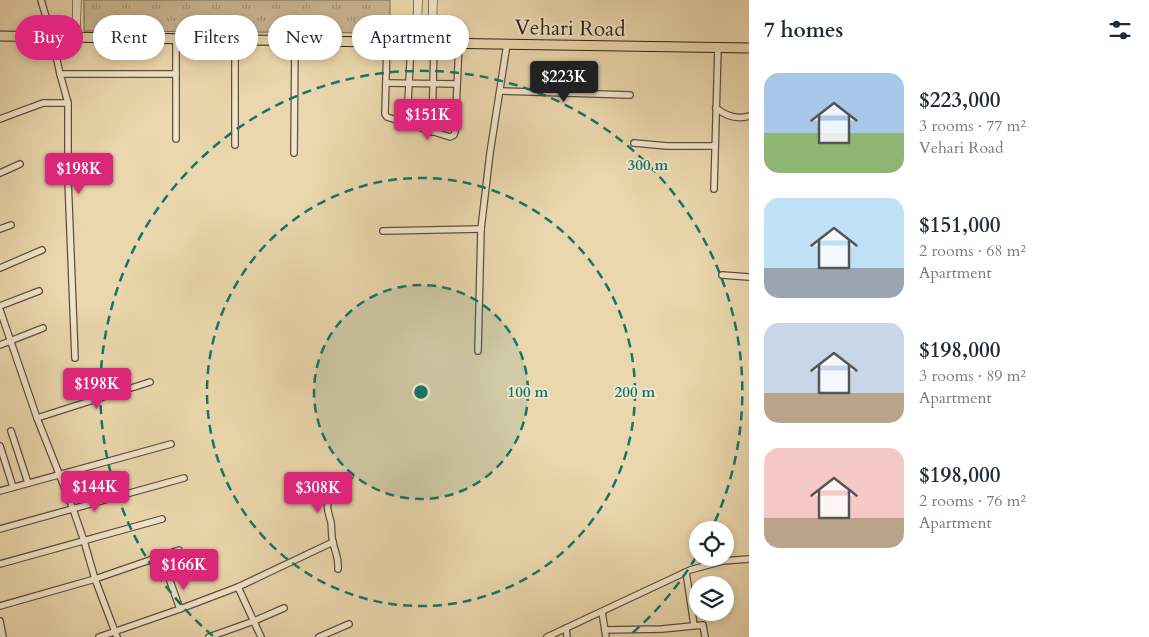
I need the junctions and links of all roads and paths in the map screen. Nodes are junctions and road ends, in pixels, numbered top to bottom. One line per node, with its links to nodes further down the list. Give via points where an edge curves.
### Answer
1 (41, 0): 5 (street)
2 (77, 0): 6 (street)
3 (418, 0): 7 (street)
4 (433, 0): 8 (street)
5 (45, 15)
6 (77, 15)
7 (417, 15)
8 (433, 15)
9 (0, 36): 10 (main road, Vehari Road)
10 (15, 36)
11 (83, 37): 12 (main road, Vehari Road)
12 (175, 39)
13 (469, 44): 14 (main road, Vehari Road)
14 (507, 44): 15 (main road, Vehari Road); 31 (street)
15 (718, 47): 16 (main road, Vehari Road); 34 (street)
16 (749, 48)
17 (57, 60): 25 (street)
18 (176, 60): 26 (street)
19 (235, 60): 41 (street)
20 (295, 60): 43 (street)
21 (387, 60): 27 (street)
22 (412, 60): 28 (street)
23 (433, 60): 29 (street)
24 (458, 60): 30 (street)
25 (60, 74): 26 (street); 33 (street)
26 (176, 74): 39 (street)
27 (386, 83): 28 (street); 37 (street, via 385,114)
28 (409, 83): 29 (street); 37 (street)
29 (433, 84): 30 (street); 38 (street)
30 (457, 84): 38 (street, via 454,135 450,137)
31 (500, 91): 32 (street); 49 (street)
32 (630, 95)
33 (68, 103): 36 (street, via 43,103); 61 (street)
34 (716, 108): 35 (street, via 731,117); 42 (street)
35 (749, 116)
36 (0, 119)
37 (407, 123): 38 (street)
38 (432, 132)
39 (176, 139)
40 (634, 142): 42 (street)
41 (235, 145)
42 (715, 146): 46 (street)
43 (294, 153)
44 (20, 164): 45 (street)
45 (0, 173)
46 (714, 189)
47 (12, 225): 48 (street)
48 (0, 229)
49 (481, 229): 50 (street); 60 (street)
50 (383, 231)
51 (42, 250): 52 (street)
52 (0, 268)
53 (722, 275): 54 (street)
54 (749, 276)
55 (39, 291): 56 (street)
56 (0, 308): 58 (street)
57 (43, 328): 58 (street)
58 (11, 340): 59 (street); 63 (street)
59 (0, 345)
60 (478, 352)
61 (75, 358)
62 (150, 382): 63 (street)
63 (38, 418): 67 (street)
64 (11, 430): 70 (street)
65 (171, 444): 67 (street)
66 (0, 446): 71 (street)
67 (59, 474): 70 (street); 73 (street)
68 (350, 476): 77 (street, via 330,495 327,504)
69 (184, 478): 73 (street)
70 (28, 483): 71 (street)
71 (13, 487): 72 (street)
72 (0, 491)
73 (73, 509): 75 (street); 76 (street)
74 (162, 519): 76 (street)
75 (0, 530)
76 (84, 541): 80 (street); 84 (street)
77 (333, 542): 82 (street, via 339,559); 86 (street)
78 (179, 550): 84 (street)
79 (749, 559): 81 (street); 83 (street, via 723,561)
80 (0, 564)
81 (749, 564)
82 (338, 569)
83 (686, 572): 90 (street); 94 (street)
84 (95, 579): 87 (street); 98 (street)
85 (170, 581): 89 (street)
86 (238, 587): 89 (street); 91 (street)
87 (0, 606)
88 (284, 608): 91 (street)
89 (180, 609): 98 (street)
90 (602, 612): 95 (street); 97 (street)
91 (254, 621): 101 (street); 102 (street)
92 (0, 622): 99 (street)
93 (349, 624): 103 (street)
94 (694, 625): 96 (street); 108 (street, via 703,625)
95 (566, 628): 104 (street); 105 (street)
96 (662, 629): 97 (street); 107 (street)
97 (605, 630): 106 (street)
98 (116, 634): 100 (street)
99 (3, 637)
100 (99, 637)
101 (209, 637)
102 (261, 637)
103 (319, 637)
104 (547, 637)
105 (567, 637)
106 (606, 637)
107 (662, 637)
108 (704, 637)

